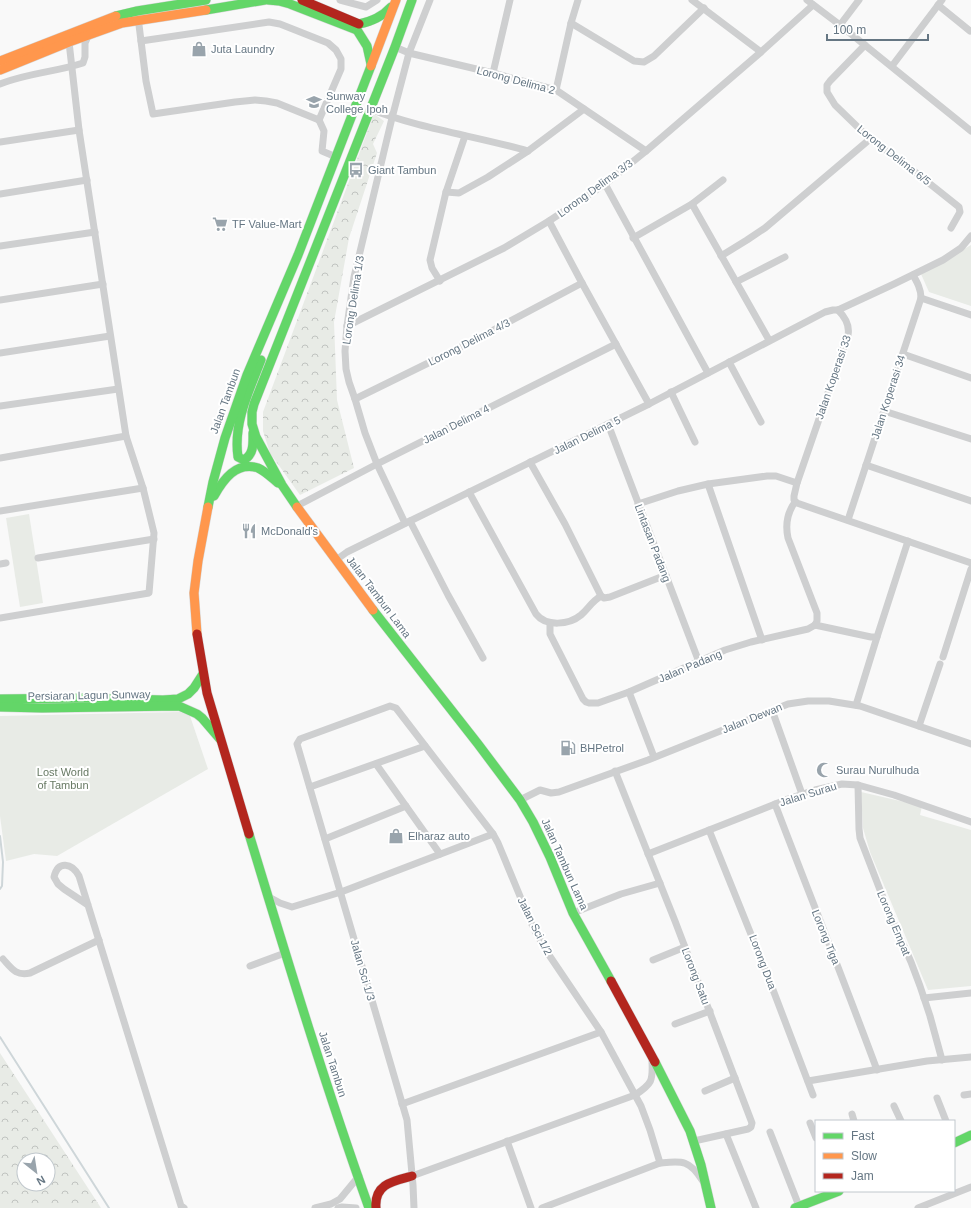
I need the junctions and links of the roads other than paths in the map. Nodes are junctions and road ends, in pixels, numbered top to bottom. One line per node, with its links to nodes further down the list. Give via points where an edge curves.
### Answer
1 (206, 0): 17 (main road)
2 (267, 0): 17 (main road); 20 (main road, via 290,4)
3 (302, 0): 20 (main road)
4 (340, 0): 5 (street, via 366,7)
5 (377, 0)
6 (412, 0): 26 (main road)
7 (430, 0): 28 (street, Lorong Delima 1/3)
8 (510, 0): 34 (street)
9 (578, 0): 18 (street)
10 (692, 0): 16 (street)
11 (807, 0): 15 (street)
12 (859, 0): 19 (street)
13 (395, 1): 20 (main road, via 381,17); 30 (main road, Jalan Tambun)
14 (940, 3): 21 (street); 31 (street)
15 (813, 5): 19 (street); 27 (street, Lorong Delima 3/3)
16 (704, 8): 18 (street, via 654,56 644,62 634,61); 27 (street)
17 (137, 15): 22 (main road); 23 (main road, via 119,15); 24 (street)
18 (571, 23): 36 (street)
19 (840, 25): 25 (street)
20 (358, 27): 30 (main road, via 367,45)
21 (970, 31)
22 (88, 36): 23 (main road); 32 (street, via 84,62)
23 (67, 39): 29 (main road); 32 (street); 33 (main road)
24 (141, 41): 40 (street, via 153,114 255,100 276,103); 40 (street, via 269,22 328,43 341,59 341,69)
25 (865, 45): 31 (street); 44 (street, Lorong Delima 6/5, via 830,81 826,89 834,105)
26 (395, 47): 28 (street, Lorong Delima 2); 37 (main road)
27 (762, 52): 47 (street, Lorong Delima 3/3)
28 (409, 53): 34 (street, Lorong Delima 2); 39 (street, Lorong Delima 1/3)
29 (0, 61)
30 (371, 64): 48 (main road, Jalan Tambun)
31 (892, 66): 42 (street)
32 (72, 67): 35 (street, via 33,74); 41 (street)
33 (0, 70)
34 (493, 73): 36 (street, Lorong Delima 2)
35 (0, 84)
36 (556, 90): 38 (street, Lorong Delima 2)
37 (370, 109): 39 (street); 90 (main road, via 255,400 252,412)
38 (584, 109): 46 (street); 47 (street, Lorong Delima 2)
39 (392, 118): 43 (street); 73 (street, Lorong Delima 1/3, via 354,276)
40 (319, 120): 48 (street, via 324,130 322,152)
41 (79, 130): 45 (street); 49 (street)
42 (971, 131)
43 (465, 136): 46 (street); 52 (street)
44 (870, 139): 56 (street, Lorong Delima 6/5, via 959,206 960,212); 61 (street, via 765,228)
45 (0, 142)
46 (528, 151): 52 (street, via 459,193)
47 (646, 151): 51 (street, Lorong Delima 3/3)
48 (336, 157): 70 (main road, Jalan Tambun)
49 (87, 180): 53 (street); 57 (street)
50 (723, 180): 54 (street)
51 (605, 184): 55 (street, Lorong Delima 3/3); 59 (street)
52 (446, 192): 64 (street, via 430,260)
53 (0, 194)
54 (692, 204): 59 (street); 61 (street)
55 (549, 221): 64 (street, Lorong Delima 3/3); 66 (street)
56 (951, 228)
57 (95, 232): 60 (street); 67 (street)
58 (971, 236): 63 (street, via 961,248)
59 (633, 238): 80 (street)
60 (0, 246)
61 (721, 256): 65 (street)
62 (785, 257): 65 (street)
63 (913, 275): 68 (street, via 919,286); 71 (street)
64 (440, 281): 73 (street, Lorong Delima 3/3)
65 (736, 282): 75 (street)
66 (582, 283): 76 (street); 84 (street, Lorong Delima 4/3, via 471,342)
67 (102, 284): 69 (street); 74 (street)
68 (921, 298): 72 (street); 78 (street, Jalan Koperasi 34)
69 (0, 300)
70 (275, 308): 90 (main road, via 270,335 239,422 236,451 238,457 244,460 249,458 252,452); 105 (main road, Jalan Tambun, via 224,438)
71 (838, 310): 75 (street, Jalan Delima 5, via 825,312); 98 (street, Jalan Koperasi 33, via 848,323 849,331)
72 (971, 315)
73 (347, 326): 84 (street, Lorong Delima 1/3, via 346,370)
74 (110, 336): 77 (street); 82 (street)
75 (769, 340): 79 (street, Jalan Delima 5)
76 (616, 344): 85 (street); 96 (street, Jalan Delima 4)
77 (0, 353)
78 (902, 354): 81 (street); 87 (street, Jalan Koperasi 34)
79 (729, 362): 80 (street, Jalan Delima 5); 88 (street)
80 (708, 373): 83 (street, Jalan Delima 5)
81 (971, 378)
82 (118, 389): 86 (street); 91 (street)
83 (671, 392): 85 (street, Jalan Delima 5); 93 (street)
84 (355, 399): 96 (street, Lorong Delima 1/3)
85 (649, 404): 89 (street, Jalan Delima 5)
86 (0, 406)
87 (884, 410): 92 (street); 97 (street, Jalan Koperasi 34)
88 (761, 422)
89 (608, 424): 95 (street, Jalan Delima 5); 106 (street, Lintasan Padang)
90 (253, 431): 100 (main road)
91 (126, 436): 94 (street); 101 (street)
92 (971, 439)
93 (695, 442)
94 (0, 458)
95 (530, 462): 102 (street, Jalan Delima 5); 118 (street)
96 (377, 464): 107 (street, Jalan Delima 4); 110 (street, Lorong Delima 1/3)
97 (866, 465): 103 (street); 109 (street, Jalan Koperasi 34)
98 (797, 483): 99 (street, via 776,476 767,476); 104 (street, Jalan Koperasi 33)
99 (708, 484): 106 (street); 123 (street)
100 (282, 485): 105 (main road, via 257,468 236,469 222,481); 107 (main road, Jalan Tambun Lama)
101 (143, 488): 108 (street); 111 (street)
102 (469, 492): 110 (street, Jalan Delima 5); 120 (street, via 536,614)
103 (971, 501)
104 (795, 502): 109 (street); 121 (street, Jalan Koperasi 33, via 787,517 786,530 817,613)
105 (210, 503): 126 (main road, Jalan Tambun, via 194,594)
106 (638, 504): 117 (street, Lintasan Padang)
107 (298, 508): 114 (main road, Jalan Tambun Lama)
108 (0, 511)
109 (848, 520): 112 (street)
110 (407, 522): 114 (street, Jalan Delima 5); 124 (street, Lorong Delima 1/3)
111 (154, 539): 113 (street); 119 (street, via 149,593)
112 (908, 542): 115 (street); 122 (street)
113 (38, 558)
114 (336, 560): 143 (main road, Jalan Tambun Lama)
115 (971, 563)
116 (971, 569): 133 (street)
117 (666, 576): 118 (street, via 610,597); 125 (street, Lintasan Padang)
118 (601, 596): 120 (street, via 576,619)
119 (0, 618)
120 (550, 623): 127 (street, Jalan Padang, via 550,634 586,702 598,703)
121 (815, 625): 122 (street); 123 (street, Jalan Padang)
122 (876, 637): 129 (street)
123 (762, 640): 125 (street, Jalan Padang, via 725,650)
124 (483, 658)
125 (698, 662): 127 (street, Jalan Padang)
126 (203, 674): 128 (main road, Persiaran Lagun Sunway, via 194,688 178,699); 134 (main road, Jalan Tambun)
127 (629, 692): 137 (street)
128 (0, 699)
129 (856, 705): 132 (street, Jalan Dewan, via 808,701); 133 (street, Jalan Dewan)
130 (0, 707): 134 (main road, Persiaran Lagun Sunway, via 179,706 202,718)
131 (388, 707): 136 (street, Jalan Sci 1/2, via 396,708); 141 (street, Jalan Sci 1/3, via 298,740 297,746)
132 (772, 710): 137 (street, Jalan Dewan); 142 (street)
133 (920, 726): 135 (street, Jalan Dewan)
134 (222, 742): 154 (main road, Jalan Tambun)
135 (971, 744)
136 (425, 746): 138 (street); 148 (street, Jalan Sci 1/2)
137 (654, 757): 139 (street, Jalan Dewan)
138 (376, 764): 141 (street); 145 (street)
139 (615, 771): 143 (street, Jalan Dewan, via 555,793 536,791); 151 (street, Lorong Satu)
140 (858, 786): 142 (street, Jalan Surau, via 838,785); 146 (street, Jalan Surau, via 894,795); 164 (street, Lorong Empat, via 860,838)
141 (310, 787): 149 (street, Jalan Sci 1/3)
142 (802, 794): 144 (street, Jalan Surau)
143 (520, 800): 156 (main road, Jalan Tambun Lama, via 550,857)
144 (775, 804): 147 (street, Jalan Surau); 171 (street, Lorong Tiga)
145 (406, 806): 149 (street); 150 (street)
146 (971, 822)
147 (709, 830): 151 (street, Jalan Surau); 173 (street, Lorong Dua)
148 (493, 834): 150 (street); 167 (street, Jalan Sci 1/2, via 536,933)
149 (325, 839): 153 (street, Jalan Sci 1/3)
150 (440, 854): 153 (street)
151 (648, 854): 152 (street, Lorong Satu)
152 (660, 882): 156 (street); 158 (street, Lorong Satu)
153 (341, 892): 154 (street, via 292,907); 178 (street, Jalan Sci 1/3)
154 (269, 897): 159 (main road, Jalan Tambun)
155 (88, 905): 155 (street, via 76,871 68,865 56,870 54,877 58,884); 157 (street)
156 (573, 913): 169 (main road, Jalan Tambun Lama)
157 (99, 940): 160 (street, via 30,973 15,972); 197 (street, via 181,1206)
158 (685, 947): 161 (street); 165 (street, Lorong Satu)
159 (285, 953): 162 (street); 191 (main road, Jalan Tambun, via 341,1129)
160 (2, 959)
161 (653, 960)
162 (250, 966)
163 (971, 992): 164 (street)
164 (924, 998): 170 (street, Lorong Empat)
165 (710, 1010): 166 (street); 172 (street, Lorong Satu)
166 (675, 1024)
167 (601, 1032): 175 (street, Jalan Sci 1/2); 178 (street)
168 (971, 1057): 170 (street)
169 (652, 1058): 175 (street, via 653,1075 648,1087); 189 (main road, Jalan Tambun Lama, via 685,1118)
170 (942, 1060): 171 (street)
171 (877, 1070): 173 (street)
172 (735, 1078): 174 (street); 184 (street, Lorong Satu, via 752,1125 748,1129)
173 (808, 1081): 176 (street, Lorong Dua)
174 (705, 1091)
175 (635, 1095): 187 (street); 190 (street, Jalan Sci 1/2, via 650,1130)
176 (813, 1095)
177 (937, 1098): 181 (street)
178 (402, 1104): 192 (street, Jalan Sci 1/3, via 407,1120)
179 (894, 1106): 180 (street)
180 (900, 1120)
181 (946, 1120)
182 (810, 1123): 185 (street)
183 (770, 1132): 196 (street)
184 (726, 1134): 189 (street, Lorong Satu); 207 (street)
185 (815, 1136)
186 (971, 1136): 188 (main road)
187 (507, 1141): 192 (street); 204 (street)
188 (955, 1142)
189 (695, 1146): 194 (main road, Jalan Tambun Lama)
190 (660, 1163): 194 (street, via 689,1164 696,1170); 205 (street)
191 (359, 1176): 198 (street, via 340,1199); 201 (main road, Jalan Tambun)
192 (412, 1176): 202 (main road, via 383,1187 376,1196); 203 (street, Jalan Sci 1/3)
193 (971, 1187): 208 (street)
194 (707, 1189): 206 (main road, Jalan Tambun Lama)
195 (836, 1192): 196 (main road)
196 (800, 1207)
197 (184, 1208)
198 (315, 1208)
199 (338, 1208): 200 (street)
200 (356, 1208)
201 (369, 1208)
202 (376, 1208)
203 (414, 1208)
204 (531, 1208)
205 (542, 1208)
206 (711, 1208)
207 (756, 1208)
208 (918, 1208)

